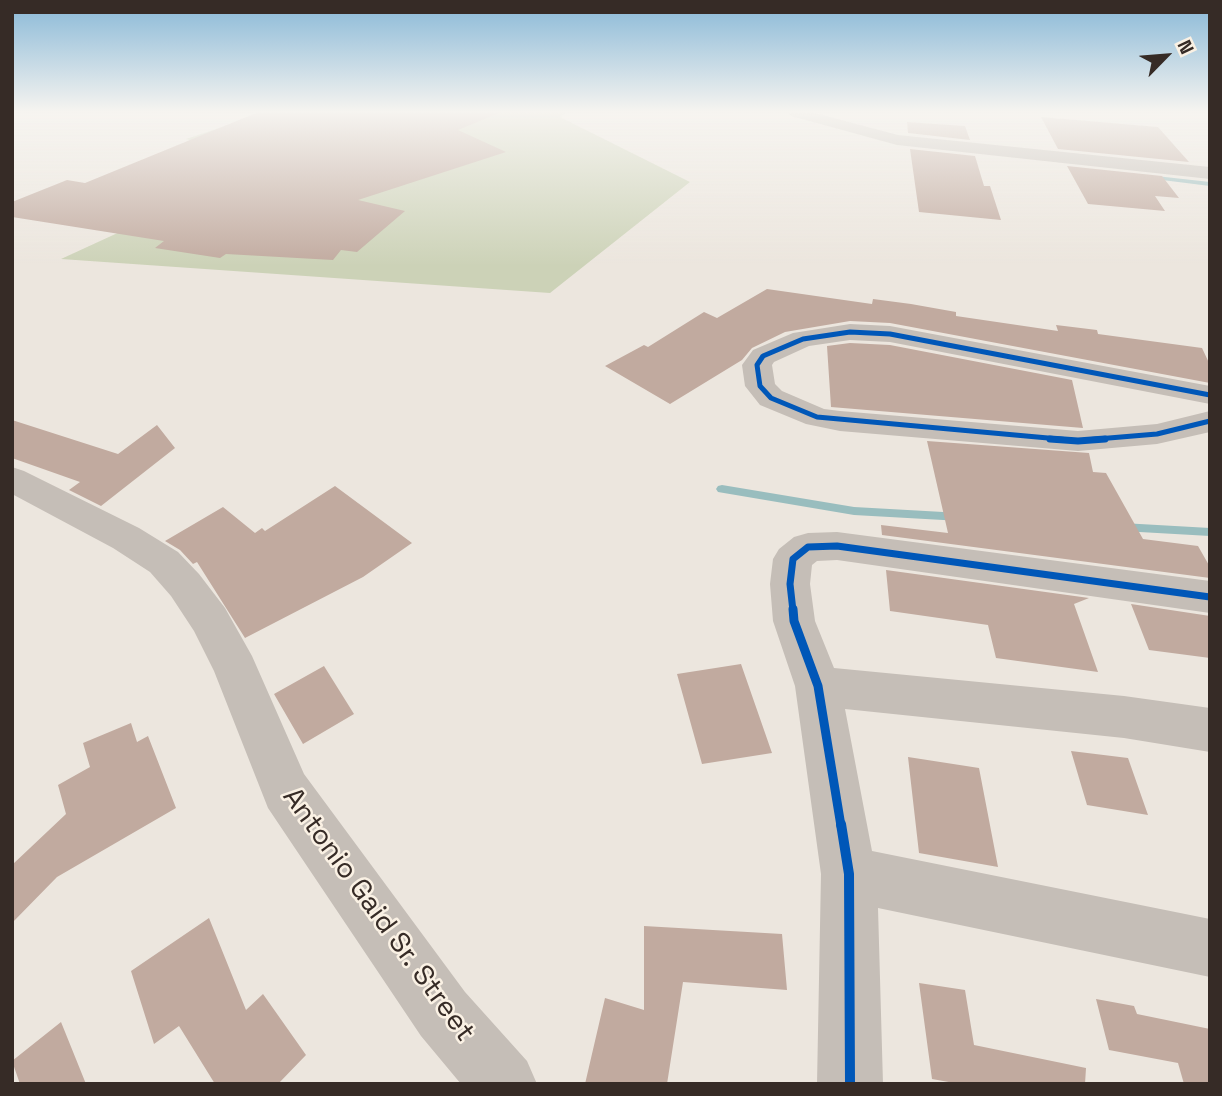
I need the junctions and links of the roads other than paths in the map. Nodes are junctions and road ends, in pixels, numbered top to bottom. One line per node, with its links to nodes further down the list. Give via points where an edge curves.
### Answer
1 (1119, 164): 2 (street)
2 (1209, 174)
3 (1210, 395): 4 (street, via 890,334 850,332 803,339 763,356 757,365 760,386 771,398 840,421 1078,441 1157,434)
4 (1210, 421)
5 (12, 479): 11 (street, Antonio Gaid Sr. Street, via 126,538 163,562 185,585 236,669 286,791 443,1014)
6 (1210, 597): 7 (street, via 837,546 808,547 793,559 790,584 794,621)
7 (818, 686): 8 (street); 9 (street)
8 (1210, 730)
9 (849, 874): 10 (street); 12 (street)
10 (1210, 948)
11 (504, 1084)
12 (850, 1084)

